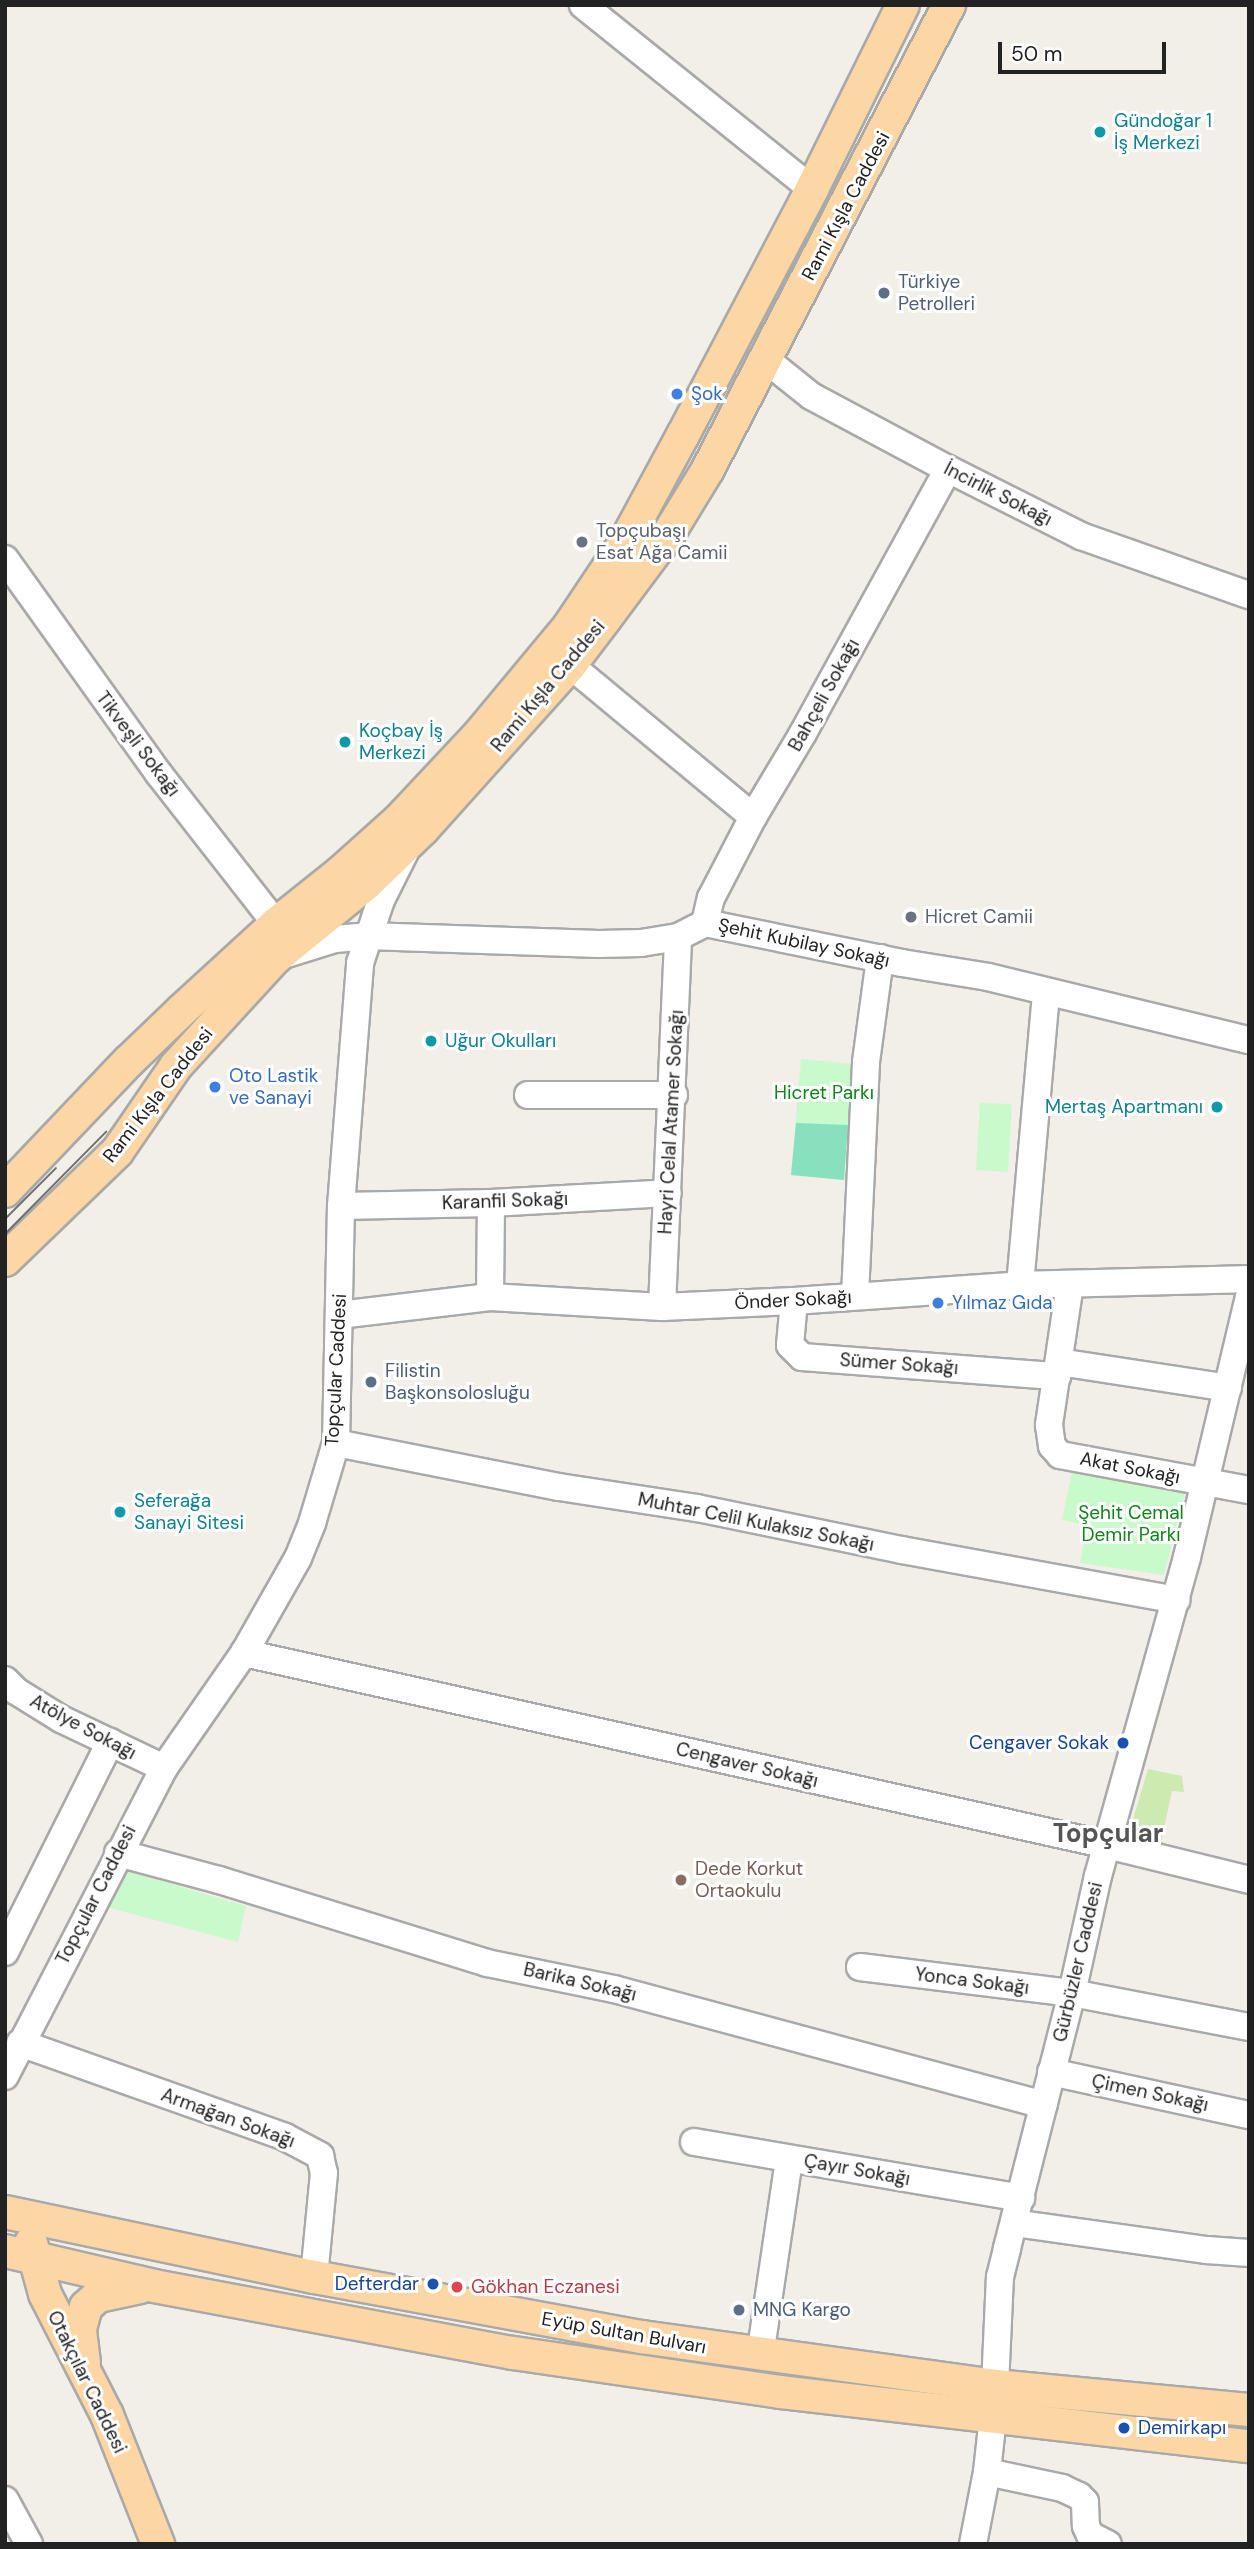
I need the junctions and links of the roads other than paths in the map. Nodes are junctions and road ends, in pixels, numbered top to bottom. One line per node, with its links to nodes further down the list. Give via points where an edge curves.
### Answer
1 (583, 5): 6 (street)
2 (903, 5): 4 (main road, Rami Kışla Caddesi)
3 (949, 5): 5 (main road, Rami Kışla Caddesi)
4 (871, 66): 5 (main road, via 894,69); 6 (main road, Rami Kışla Caddesi)
5 (908, 84): 8 (main road, Rami Kışla Caddesi)
6 (812, 189): 7 (main road, Rami Kışla Caddesi)
7 (743, 317): 8 (main road, via 750,346); 15 (main road, Rami Kışla Caddesi, via 624,544 570,625 506,705 399,820)
8 (765, 359): 9 (street, İncirlik Sokağı, via 811,396); 12 (main road, Rami Kışla Caddesi, via 675,524)
9 (948, 469): 11 (street, İncirlik Sokağı, via 1082,536); 13 (street, Bahçeli Sokağı)
10 (5, 559): 15 (street, Tikveşli Sokağı, via 159,774)
11 (1249, 595)
12 (570, 665): 13 (street); 14 (main road, Rami Kışla Caddesi)
13 (753, 817): 16 (street, Bahçeli Sokağı, via 712,898)
14 (410, 843): 17 (street, Topçular Caddesi); 19 (main road, Rami Kışla Caddesi)
15 (276, 923): 25 (main road, Rami Kışla Caddesi, via 129,1061)
16 (705, 923): 18 (street, Şehit Kubilay Sokağı); 20 (street, Şehit Kubilay Sokağı)
17 (367, 936): 18 (street, Şehit Kubilay Sokağı, via 599,944); 19 (street, Şehit Kubilay Sokağı, via 315,944); 28 (street, Topçular Caddesi, via 360,963)
18 (678, 937): 24 (street, Hayri Celal Atamer Sokağı)
19 (275, 958): 29 (main road, Rami Kışla Caddesi, via 176,1066 117,1152)
20 (880, 958): 21 (street, Şehit Kubilay Sokağı); 34 (street, via 866,1062)
21 (1046, 992): 22 (street, Şehit Kubilay Sokağı); 32 (street)
22 (1249, 1040)
23 (528, 1095): 24 (street)
24 (674, 1095): 26 (street, Hayri Celal Atamer Sokağı)
25 (5, 1191)
26 (668, 1193): 27 (street, Karanfil Sokağı); 37 (street, Hayri Celal Atamer Sokağı)
27 (491, 1203): 28 (street, Karanfil Sokağı); 33 (street)
28 (341, 1206): 38 (street, Topçular Caddesi)
29 (5, 1260)
30 (1249, 1279): 31 (street, Önder Sokağı)
31 (1070, 1284): 32 (street, Önder Sokağı); 39 (street, Akat Sokağı)
32 (1020, 1285): 34 (street, Önder Sokağı)
33 (490, 1297): 37 (street, Önder Sokağı); 38 (street, Önder Sokağı)
34 (855, 1297): 36 (street, Önder Sokağı)
35 (1249, 1297): 40 (street, Gürbüzler Caddesi)
36 (794, 1301): 37 (street, Önder Sokağı); 39 (street, Sümer Sokağı, via 790,1345 802,1357)
37 (662, 1307)
38 (339, 1315): 41 (street, Topçular Caddesi)
39 (1058, 1369): 40 (street, Sümer Sokağı); 42 (street, Akat Sokağı, via 1050,1440 1060,1455)
40 (1235, 1385): 42 (street, Gürbüzler Caddesi)
41 (335, 1443): 44 (street, Muhtar Celil Kulaksız Sokağı); 45 (street, Topçular Caddesi, via 298,1558)
42 (1205, 1482): 43 (street, Akat Sokağı); 44 (street, Gürbüzler Caddesi)
43 (1249, 1490)
44 (1176, 1600): 49 (street, Gürbüzler Caddesi)
45 (244, 1653): 48 (street, Topçular Caddesi); 49 (street, Cengaver Sokağı)
46 (5, 1680): 47 (street, Atölye Sokağı, via 61,1719)
47 (110, 1742): 48 (street, Atölye Sokağı); 52 (street)
48 (164, 1768): 50 (street, Topçular Caddesi)
49 (1107, 1845): 51 (street, Cengaver Sokağı); 54 (street, Gürbüzler Caddesi)
50 (118, 1853): 56 (street, Topçular Caddesi); 59 (street, Barika Sokağı, via 487,1963 614,1989)
51 (1249, 1880)
52 (5, 1952)
53 (860, 1967): 54 (street, Yonca Sokağı)
54 (1072, 1993): 55 (street, Yonca Sokağı); 57 (street, Gürbüzler Caddesi)
55 (1249, 2027)
56 (20, 2043): 58 (street, Topçular Caddesi); 67 (street, Armağan Sokağı, via 285,2137 320,2156 324,2173)
57 (1051, 2072): 59 (street, Gürbüzler Caddesi); 60 (street, Çimen Sokağı)
58 (5, 2076)
59 (1044, 2105): 63 (street, Gürbüzler Caddesi)
60 (1249, 2115)
61 (694, 2142): 62 (street, Çayır Sokağı)
62 (789, 2159): 63 (street, Çayır Sokağı); 69 (street)
63 (1017, 2211): 65 (street, Çayır Sokağı, via 1207,2250); 71 (street, Gürbüzler Caddesi, via 1000,2277)
64 (17, 2215): 66 (main road); 67 (main road, Eyüp Sultan Bulvarı)
65 (1249, 2253)
66 (14, 2257): 68 (main road, Eyüp Sultan Bulvarı); 70 (main road, Otakçılar Caddesi, via 54,2315); 79 (main road, Otakçılar Caddesi, via 86,2396)
67 (314, 2277): 69 (main road, Eyüp Sultan Bulvarı)
68 (154, 2286): 70 (main road, via 115,2290 97,2296 86,2307 80,2329); 73 (main road, Eyüp Sultan Bulvarı, via 513,2353)
69 (760, 2356): 71 (main road, Eyüp Sultan Bulvarı)
70 (86, 2378): 80 (main road, Otakçılar Caddesi, via 107,2415)
71 (995, 2386): 72 (main road, Eyüp Sultan Bulvarı); 73 (main road)
72 (1249, 2410)
73 (993, 2417): 74 (main road, Eyüp Sultan Bulvarı); 75 (street)
74 (1249, 2446)
75 (988, 2472): 77 (street, via 1079,2496 1085,2502); 81 (street)
76 (5, 2500): 78 (street)
77 (1082, 2535): 82 (street)
78 (29, 2544)
79 (146, 2544)
80 (158, 2544)
81 (973, 2544)
82 (1108, 2544)

